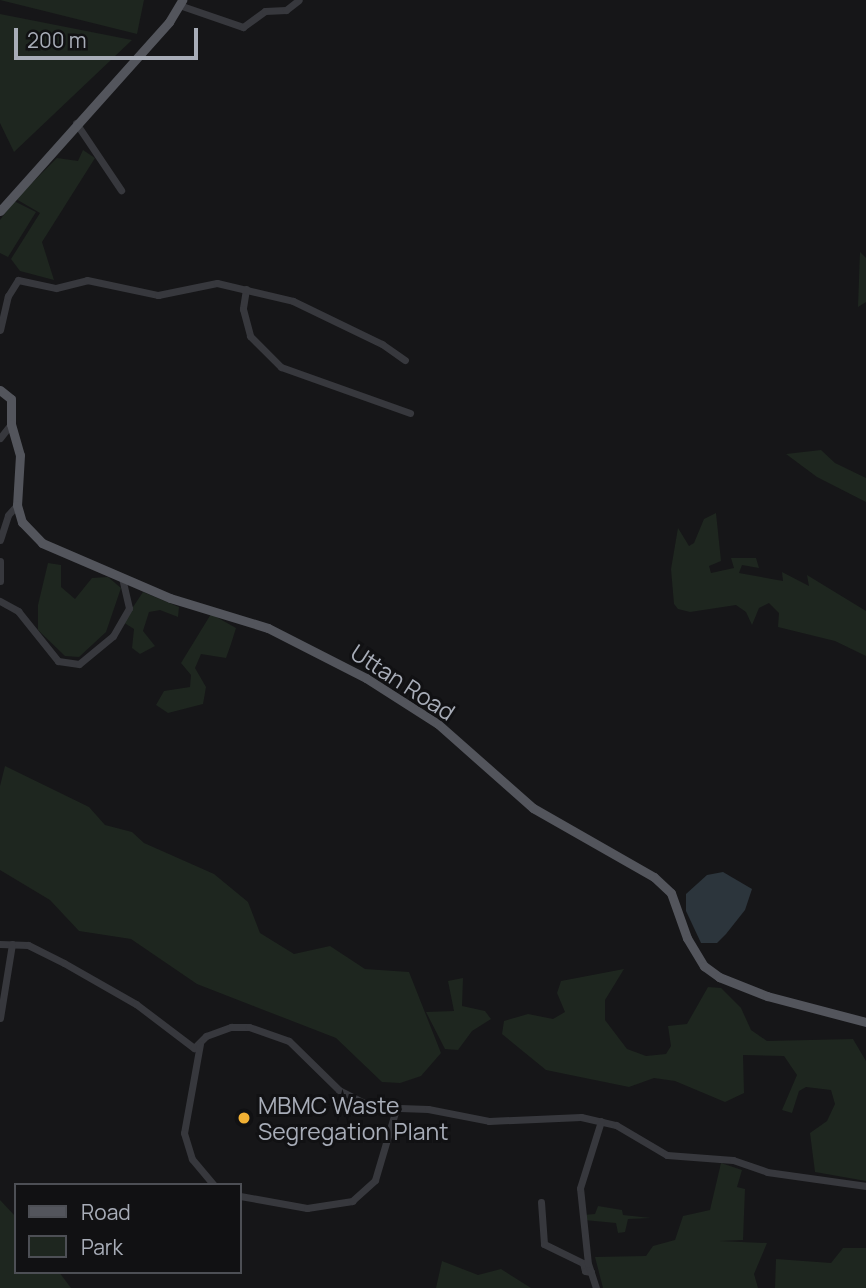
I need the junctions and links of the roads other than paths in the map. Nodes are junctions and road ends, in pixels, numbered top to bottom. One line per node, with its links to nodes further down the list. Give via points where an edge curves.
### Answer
1 (299, 0): 2 (street, via 286,10 265,11 243,27)
2 (181, 2): 3 (main road, via 169,22)
3 (76, 123): 4 (street); 5 (main road)
4 (121, 190)
5 (0, 211)
6 (246, 289): 7 (street, via 208,283 158,295 87,281 56,288 18,280 8,296); 8 (street, via 293,302); 10 (street, via 243,309 250,336 281,367)
7 (0, 330)
8 (405, 360)
9 (0, 390): 11 (main road, via 11,399)
10 (410, 413)
11 (11, 424): 12 (street); 13 (main road, via 22,473)
12 (0, 438)
13 (17, 505): 14 (street, via 8,515); 16 (main road, Uttan Road, via 22,522 42,543)
14 (0, 540)
15 (0, 561): 17 (street)
16 (122, 578): 18 (street, via 129,608 113,636 79,664 58,661 18,611); 22 (main road, Uttan Road, via 268,628 366,678 438,724 533,808 654,877 671,893 687,938 704,966 719,977 766,996)
17 (0, 581)
18 (0, 601)
19 (0, 944): 20 (street)
20 (12, 944): 21 (street); 23 (street, via 40,950 136,1004 194,1048)
21 (0, 1018)
22 (866, 1022)
23 (202, 1040): 24 (street, via 231,1027 272,1034 289,1041 355,1101); 26 (street, via 184,1133 192,1159)
24 (396, 1109): 25 (street, via 428,1109 489,1121 561,1115); 28 (street, via 374,1181 352,1201 307,1208)
25 (601, 1121): 27 (street, via 667,1154 733,1160 767,1172); 30 (street, via 580,1188)
26 (212, 1183)
27 (866, 1186)
28 (242, 1196)
29 (541, 1202): 30 (street, via 544,1244 583,1263 585,1271)
30 (591, 1272): 31 (street)
31 (596, 1288)

